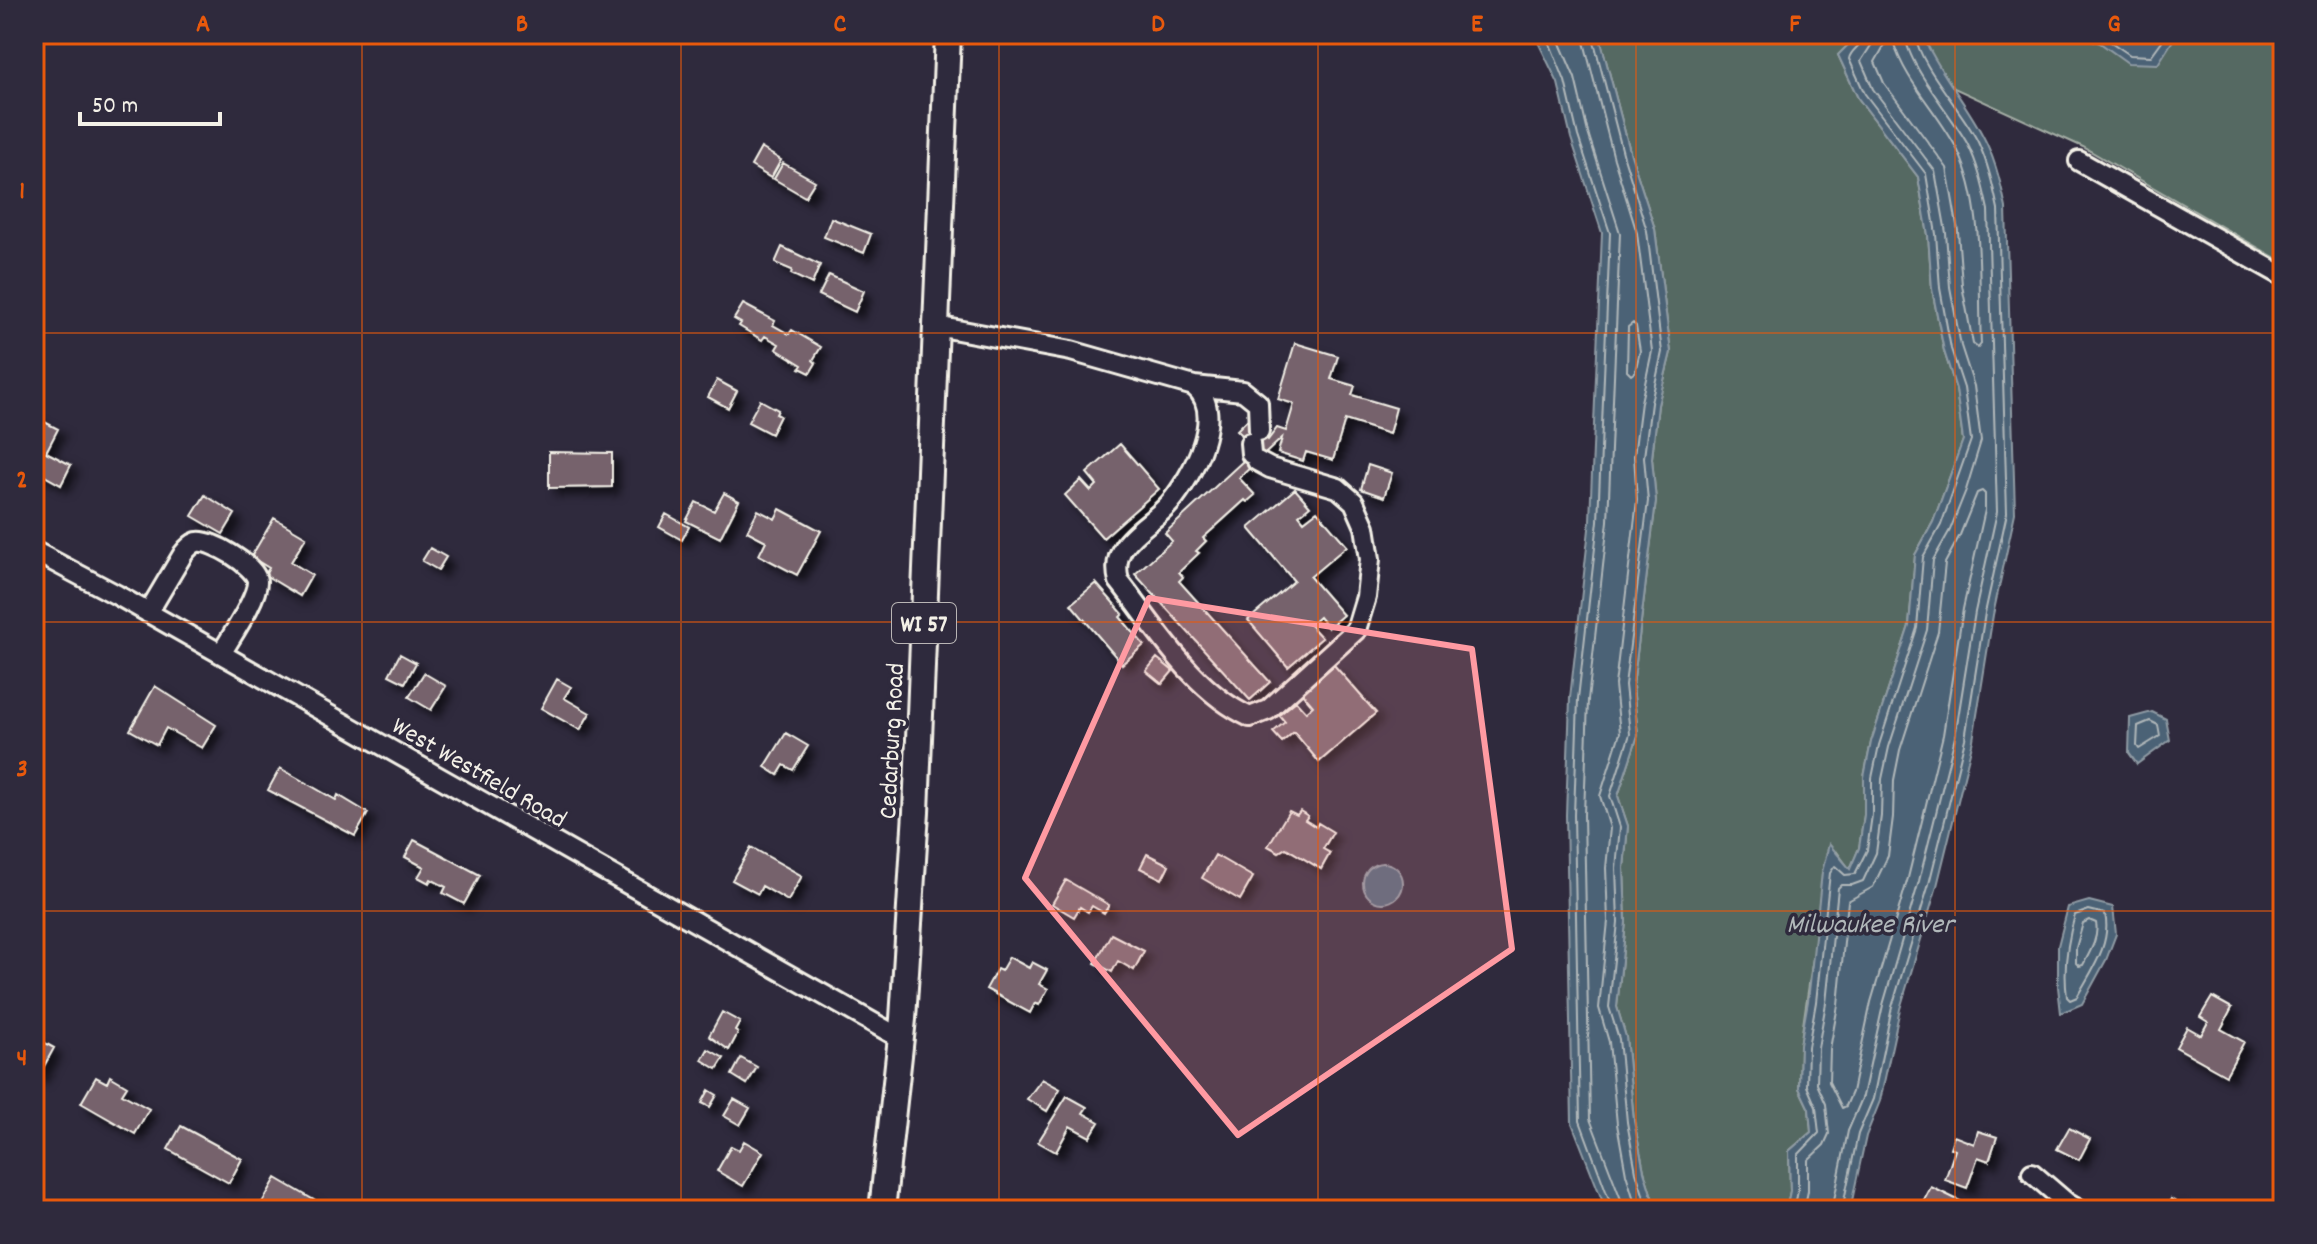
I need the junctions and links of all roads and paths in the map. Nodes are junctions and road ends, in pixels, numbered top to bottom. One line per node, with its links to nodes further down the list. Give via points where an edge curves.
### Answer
1 (948, 34): 4 (main road, Cedarburg Road / WI 57)
2 (2079, 161): 3 (street)
3 (2283, 276)
4 (936, 326): 5 (street, via 1071,351); 9 (main road, Cedarburg Road / WI 57, via 916,812)
5 (1194, 386): 5 (street, via 1243,391 1258,403 1254,447 1270,468 1338,488 1354,502 1365,527 1370,559 1356,630 1268,710 1250,717 1234,710 1190,671 1119,581 1116,568 1129,539 1170,503 1200,454 1209,421 1202,393)
6 (34, 551): 7 (street, West Westfield Road)
7 (148, 613): 8 (street, West Westfield Road); 8 (street, via 190,546 208,543 228,553 247,565 257,581)
8 (221, 654): 9 (street, West Westfield Road)
9 (900, 1038): 11 (main road, Cedarburg Road / WI 57)
10 (2032, 1173): 12 (street)
11 (882, 1210)
12 (2079, 1210)

